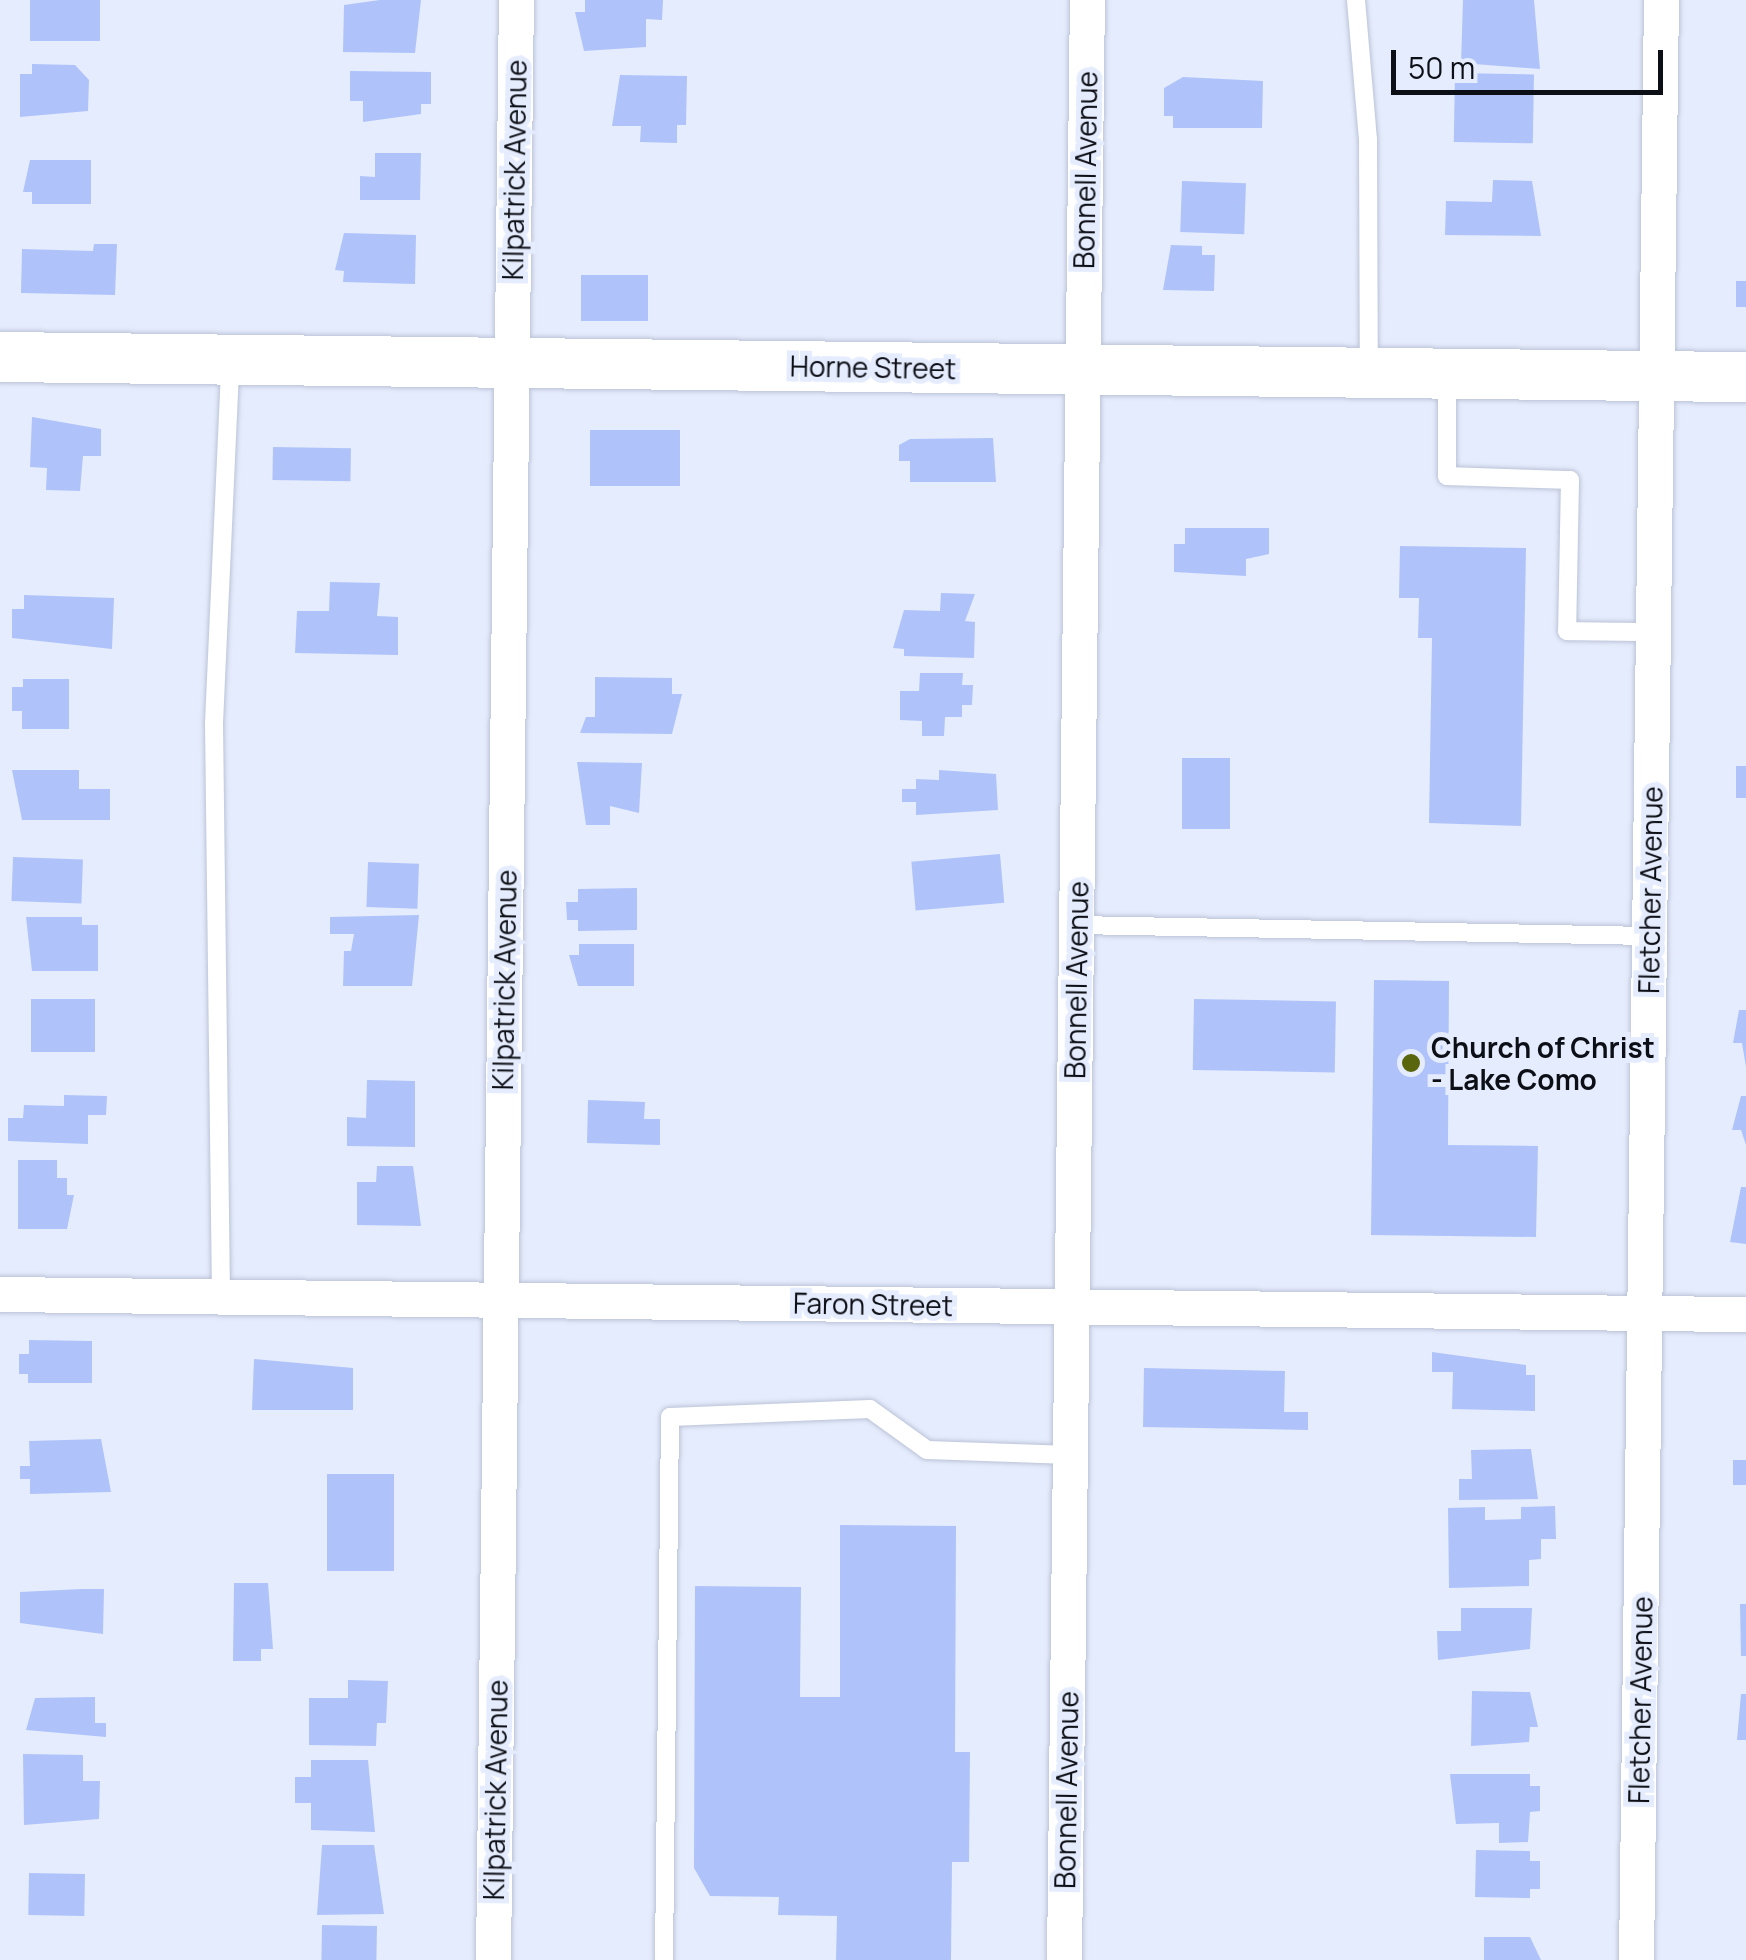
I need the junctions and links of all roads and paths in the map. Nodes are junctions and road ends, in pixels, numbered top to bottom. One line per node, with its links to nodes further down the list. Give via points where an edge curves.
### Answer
1 (516, 0): 7 (street, Kilpatrick Avenue)
2 (1088, 0): 8 (street, Bonnell Avenue)
3 (1356, 0): 9 (lane, via 1368,139)
4 (1661, 0): 11 (street, Fletcher Avenue)
5 (0, 357): 6 (street, Horne Street)
6 (231, 360): 7 (street, Horne Street); 17 (lane, via 214,723)
7 (512, 363): 8 (street, Horne Street); 18 (street, Kilpatrick Avenue)
8 (1083, 369): 9 (street, Horne Street); 14 (street, Bonnell Avenue)
9 (1369, 372): 10 (street, Horne Street)
10 (1447, 373): 11 (street, Horne Street); 13 (lane, via 1447,476 1570,480 1566,631)
11 (1656, 376): 12 (street, Horne Street); 13 (street, Fletcher Avenue)
12 (1746, 377)
13 (1653, 632): 15 (street, Fletcher Avenue)
14 (1076, 925): 15 (lane); 19 (street, Bonnell Avenue)
15 (1649, 936): 20 (street, Fletcher Avenue)
16 (0, 1294): 17 (street, Faron Street)
17 (221, 1296): 18 (street, Faron Street)
18 (501, 1299): 19 (street, Faron Street); 23 (street, Kilpatrick Avenue)
19 (1072, 1306): 20 (street, Faron Street); 22 (street, Bonnell Avenue)
20 (1644, 1313): 21 (street, Faron Street); 26 (street, Fletcher Avenue)
21 (1746, 1314)
22 (1070, 1455): 24 (lane, via 927,1450 870,1409 670,1418); 25 (street, Bonnell Avenue)
23 (494, 1960)
24 (664, 1960)
25 (1064, 1960)
26 (1636, 1960)

